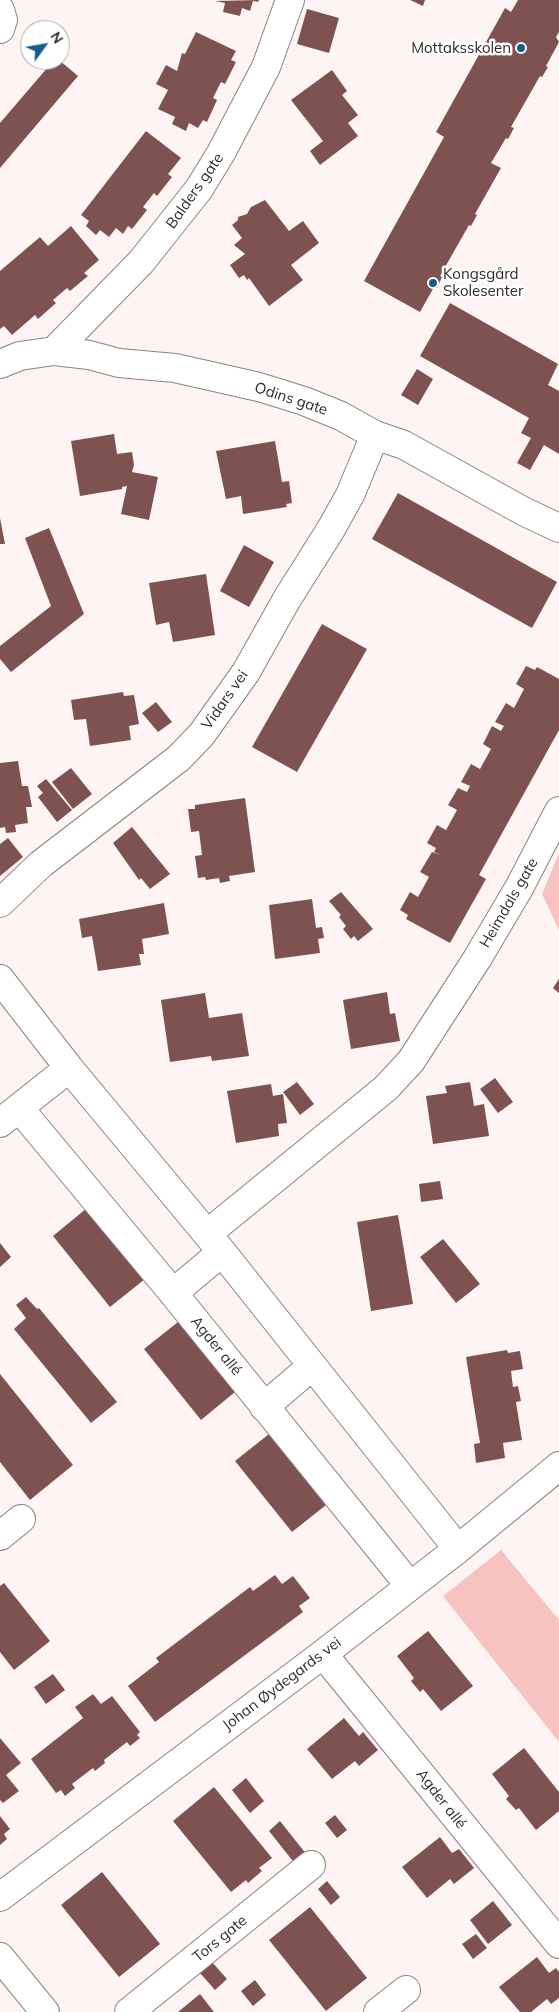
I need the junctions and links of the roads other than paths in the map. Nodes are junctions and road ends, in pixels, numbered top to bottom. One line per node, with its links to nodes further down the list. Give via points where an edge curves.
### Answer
1 (290, 0): 4 (street, Balders gate, via 266,67 199,189 141,262)
2 (0, 10): 3 (street, via 3,20)
3 (0, 29)
4 (54, 352): 5 (street, Odins gate, via 20,356); 6 (street, Odins gate, via 175,368 259,388 304,401)
5 (0, 364)
6 (375, 435): 7 (street, Odins gate, via 404,445); 9 (street, Vidars vei, via 350,495 246,672 202,734 179,758 48,858)
7 (559, 528)
8 (559, 811): 13 (street, Heimdals gate, via 514,896 411,1061 386,1088)
9 (0, 903)
10 (0, 979): 11 (street)
11 (69, 1068): 12 (street); 13 (street)
12 (9, 1116): 14 (street, Agder allé)
13 (214, 1243): 14 (street); 15 (street)
14 (173, 1293): 16 (street, Agder allé)
15 (312, 1366): 16 (street); 18 (street)
16 (264, 1406): 19 (street, Agder allé)
17 (559, 1466): 18 (street, Johan Øydegards vei)
18 (458, 1549): 19 (street, Johan Øydegards vei)
19 (410, 1586): 20 (street, Johan Øydegards vei)
20 (323, 1654): 22 (street, Johan Øydegards vei); 23 (street, Agder allé)
21 (311, 1865): 27 (street, Tors gate)
22 (0, 1897)
23 (559, 1944)
24 (0, 1957): 26 (street)
25 (406, 1990): 28 (street)
26 (45, 2012)
27 (129, 2012)
28 (378, 2012)

